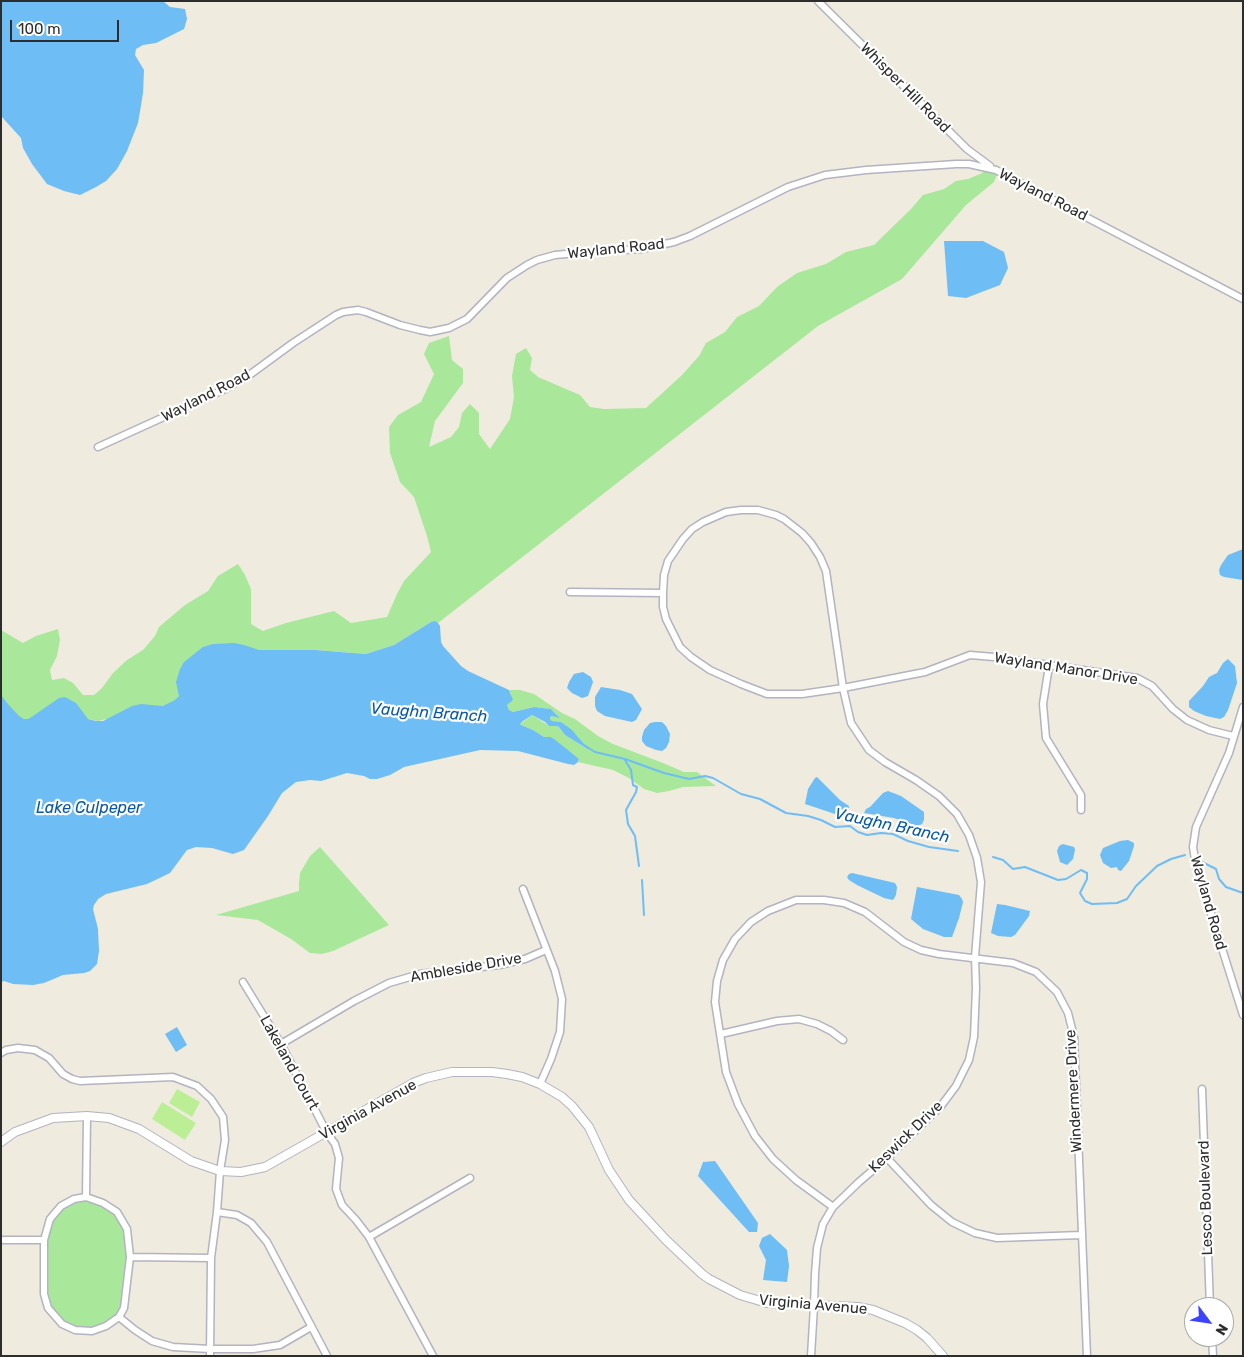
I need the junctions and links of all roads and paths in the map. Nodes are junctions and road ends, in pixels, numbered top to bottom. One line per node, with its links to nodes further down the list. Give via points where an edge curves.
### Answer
1 (818, 1): 2 (street, Whisper Hill Road, via 967,149)
2 (996, 170): 3 (street, Wayland Road); 4 (street, Wayland Road, via 956,164 866,170 810,179 674,242 640,250 555,255 537,260 507,278 467,319 440,331 400,325 358,310 343,312 223,390)
3 (1243, 299)
4 (98, 447)
5 (570, 592): 6 (street)
6 (663, 593): 8 (street, Wayland Manor Drive, via 666,619 680,647 710,670 767,694 802,694); 8 (street, Keswick Drive, via 668,561 683,539 703,522 726,512 741,510 758,510 784,519 811,543 826,571)
7 (1049, 666): 8 (street, Wayland Manor Drive, via 970,655 926,672); 10 (street, Wayland Manor Drive, via 1137,678 1152,686 1187,720 1208,730); 11 (street, via 1043,704 1046,738 1081,795)
8 (843, 688): 14 (street, Keswick Drive, via 850,723 869,750 939,796 957,814 969,835 981,882)
9 (1243, 707): 10 (street, Wayland Road)
10 (1233, 736): 16 (street, Wayland Road, via 1229,753 1196,827 1193,847 1196,866)
11 (1081, 810)
12 (523, 889): 13 (street)
13 (546, 950): 19 (street, Ambleside Drive, via 499,966 420,974 389,983); 21 (street, via 562,999 560,1032)
14 (975, 957): 17 (street, Windermere Drive, via 921,950 904,942 864,912 844,903 796,900 751,922 735,939 723,960 715,1002); 26 (street, Keswick Drive, via 974,1037 969,1060 941,1106); 32 (street, Windermere Drive, via 1013,962 1036,972 1057,992 1068,1013 1074,1037)
15 (243, 982): 19 (street, Lakeland Court)
16 (1243, 1015)
17 (721, 1034): 18 (street, via 799,1019 832,1031); 30 (street, Windermere Drive, via 726,1072 755,1136 772,1159)
18 (843, 1040)
19 (281, 1044): 24 (street, Lakeland Court)
20 (1, 1053): 27 (street, via 18,1048 39,1051 63,1074 75,1080 173,1077 197,1086 223,1117 225,1140)
21 (540, 1084): 24 (street, Virginia Avenue, via 492,1072 442,1074 413,1083); 39 (street, Virginia Avenue, via 562,1097 581,1116 618,1186 666,1240 702,1274 724,1288 757,1301)
22 (1202, 1089): 38 (street, Lesco Boulevard)
23 (87, 1116): 25 (street, Virginia Avenue, via 53,1118 15,1132); 27 (street, Virginia Avenue, via 109,1118 139,1129 191,1162); 29 (street)
24 (327, 1133): 27 (street, Virginia Avenue, via 265,1167 241,1172); 33 (street, Lakeland Court, via 339,1158 336,1189 342,1206)
25 (1, 1142)
26 (887, 1158): 30 (street, Keswick Drive); 32 (street, via 931,1205 952,1222 975,1233 997,1238)
27 (220, 1171): 31 (street)
28 (470, 1178): 33 (street)
29 (86, 1197): 35 (street, via 61,1206 50,1219); 36 (street, via 117,1212 127,1230)
30 (833, 1207): 39 (street, Keswick Drive, via 823,1224 817,1248)
31 (217, 1212): 37 (street); 41 (street, via 251,1223 267,1242)
32 (1081, 1235): 47 (street, Windermere Drive)
33 (369, 1237): 44 (street, Lakeland Court)
34 (1, 1240): 35 (street)
35 (44, 1240): 40 (street, via 44,1294 48,1308 62,1324 75,1330 92,1331)
36 (130, 1257): 37 (street); 40 (street, via 124,1308)
37 (211, 1258): 42 (street)
38 (1210, 1297)
39 (814, 1306): 45 (street, Keswick Drive); 46 (street, Virginia Avenue, via 858,1307 887,1315 917,1330)
40 (119, 1317): 42 (street, via 152,1341)
41 (311, 1327): 42 (street, via 280,1345); 43 (street)
42 (210, 1352)
43 (327, 1356)
44 (433, 1356)
45 (811, 1356)
46 (944, 1356)
47 (1087, 1356)

